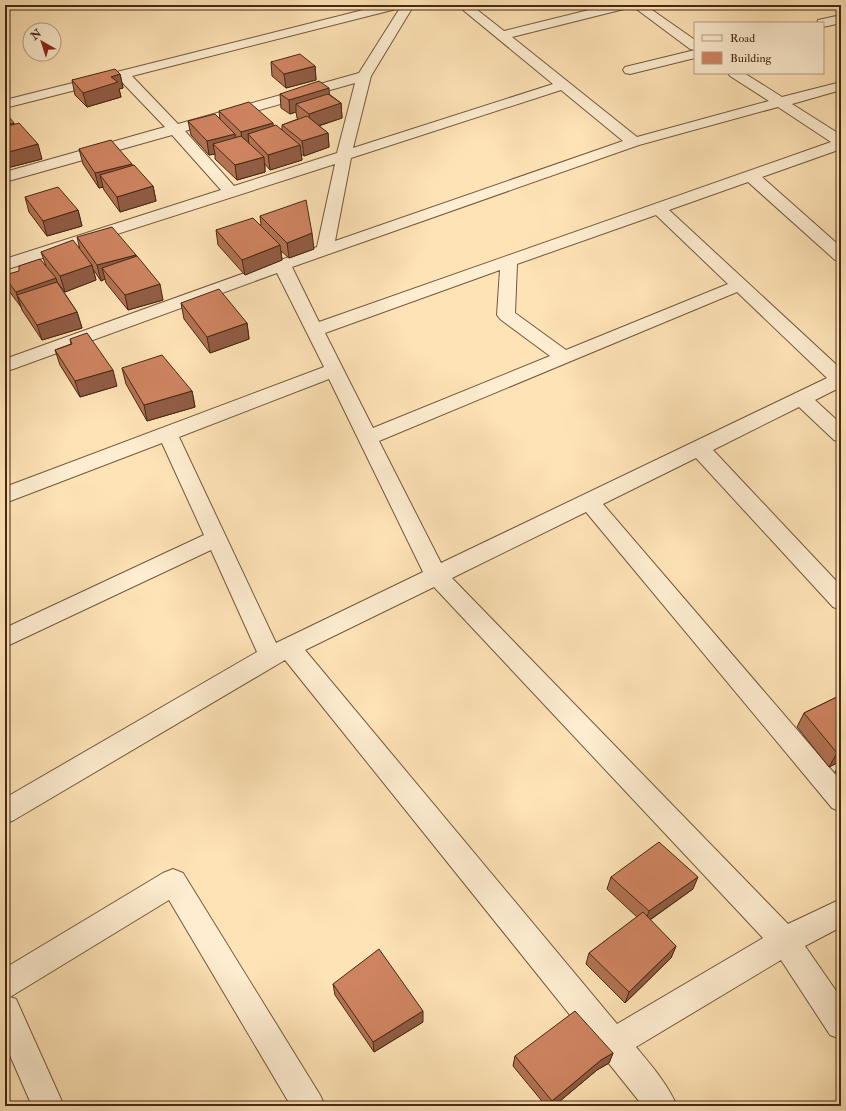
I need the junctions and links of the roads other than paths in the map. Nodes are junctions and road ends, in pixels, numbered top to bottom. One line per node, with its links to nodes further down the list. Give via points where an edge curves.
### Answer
1 (398, 5): 12 (street)
2 (408, 5): 14 (street)
3 (463, 5): 8 (street)
4 (624, 5): 8 (street)
5 (637, 5): 9 (street)
6 (841, 18): 7 (street)
7 (824, 23)
8 (501, 36): 15 (street)
9 (694, 45)
10 (694, 54): 11 (street)
11 (630, 70)
12 (122, 74): 18 (street); 19 (street)
13 (737, 74): 17 (street)
14 (364, 76): 19 (street); 22 (street)
15 (563, 85): 20 (street); 22 (street)
16 (841, 86): 17 (street)
17 (780, 102): 20 (street); 21 (street)
18 (5, 104)
19 (175, 129): 24 (street); 25 (street)
20 (634, 142): 27 (street)
21 (841, 143): 23 (street)
22 (344, 155): 25 (street); 27 (street)
23 (752, 176): 26 (street); 28 (street)
24 (5, 177)
25 (231, 192): 30 (street)
26 (659, 209): 29 (street); 32 (street)
27 (325, 250): 31 (street)
28 (841, 256)
29 (509, 262): 33 (street); 34 (street, via 506,315)
30 (5, 265)
31 (282, 265): 33 (street); 35 (street)
32 (740, 285): 34 (street); 37 (street)
33 (314, 330): 36 (street)
34 (564, 357): 41 (street)
35 (5, 366)
36 (335, 370): 39 (street); 41 (street)
37 (841, 380): 38 (street)
38 (801, 398): 40 (street); 42 (street)
39 (168, 434): 43 (street); 45 (street)
40 (841, 435)
41 (368, 438): 46 (street)
42 (699, 448): 44 (street); 47 (street)
43 (5, 495)
44 (589, 501): 46 (street); 50 (street)
45 (217, 538): 48 (street); 49 (street)
46 (436, 575): 49 (street); 53 (street)
47 (841, 601)
48 (5, 638)
49 (280, 652): 51 (street); 57 (street)
50 (841, 800)
51 (5, 812)
52 (841, 912): 53 (street)
53 (785, 941): 56 (street); 57 (street)
54 (5, 985): 59 (street, via 173,882)
55 (5, 1010): 58 (street)
56 (841, 1024)
57 (613, 1043): 60 (street, via 650,1088)
58 (48, 1106)
59 (309, 1106)
60 (661, 1106)

